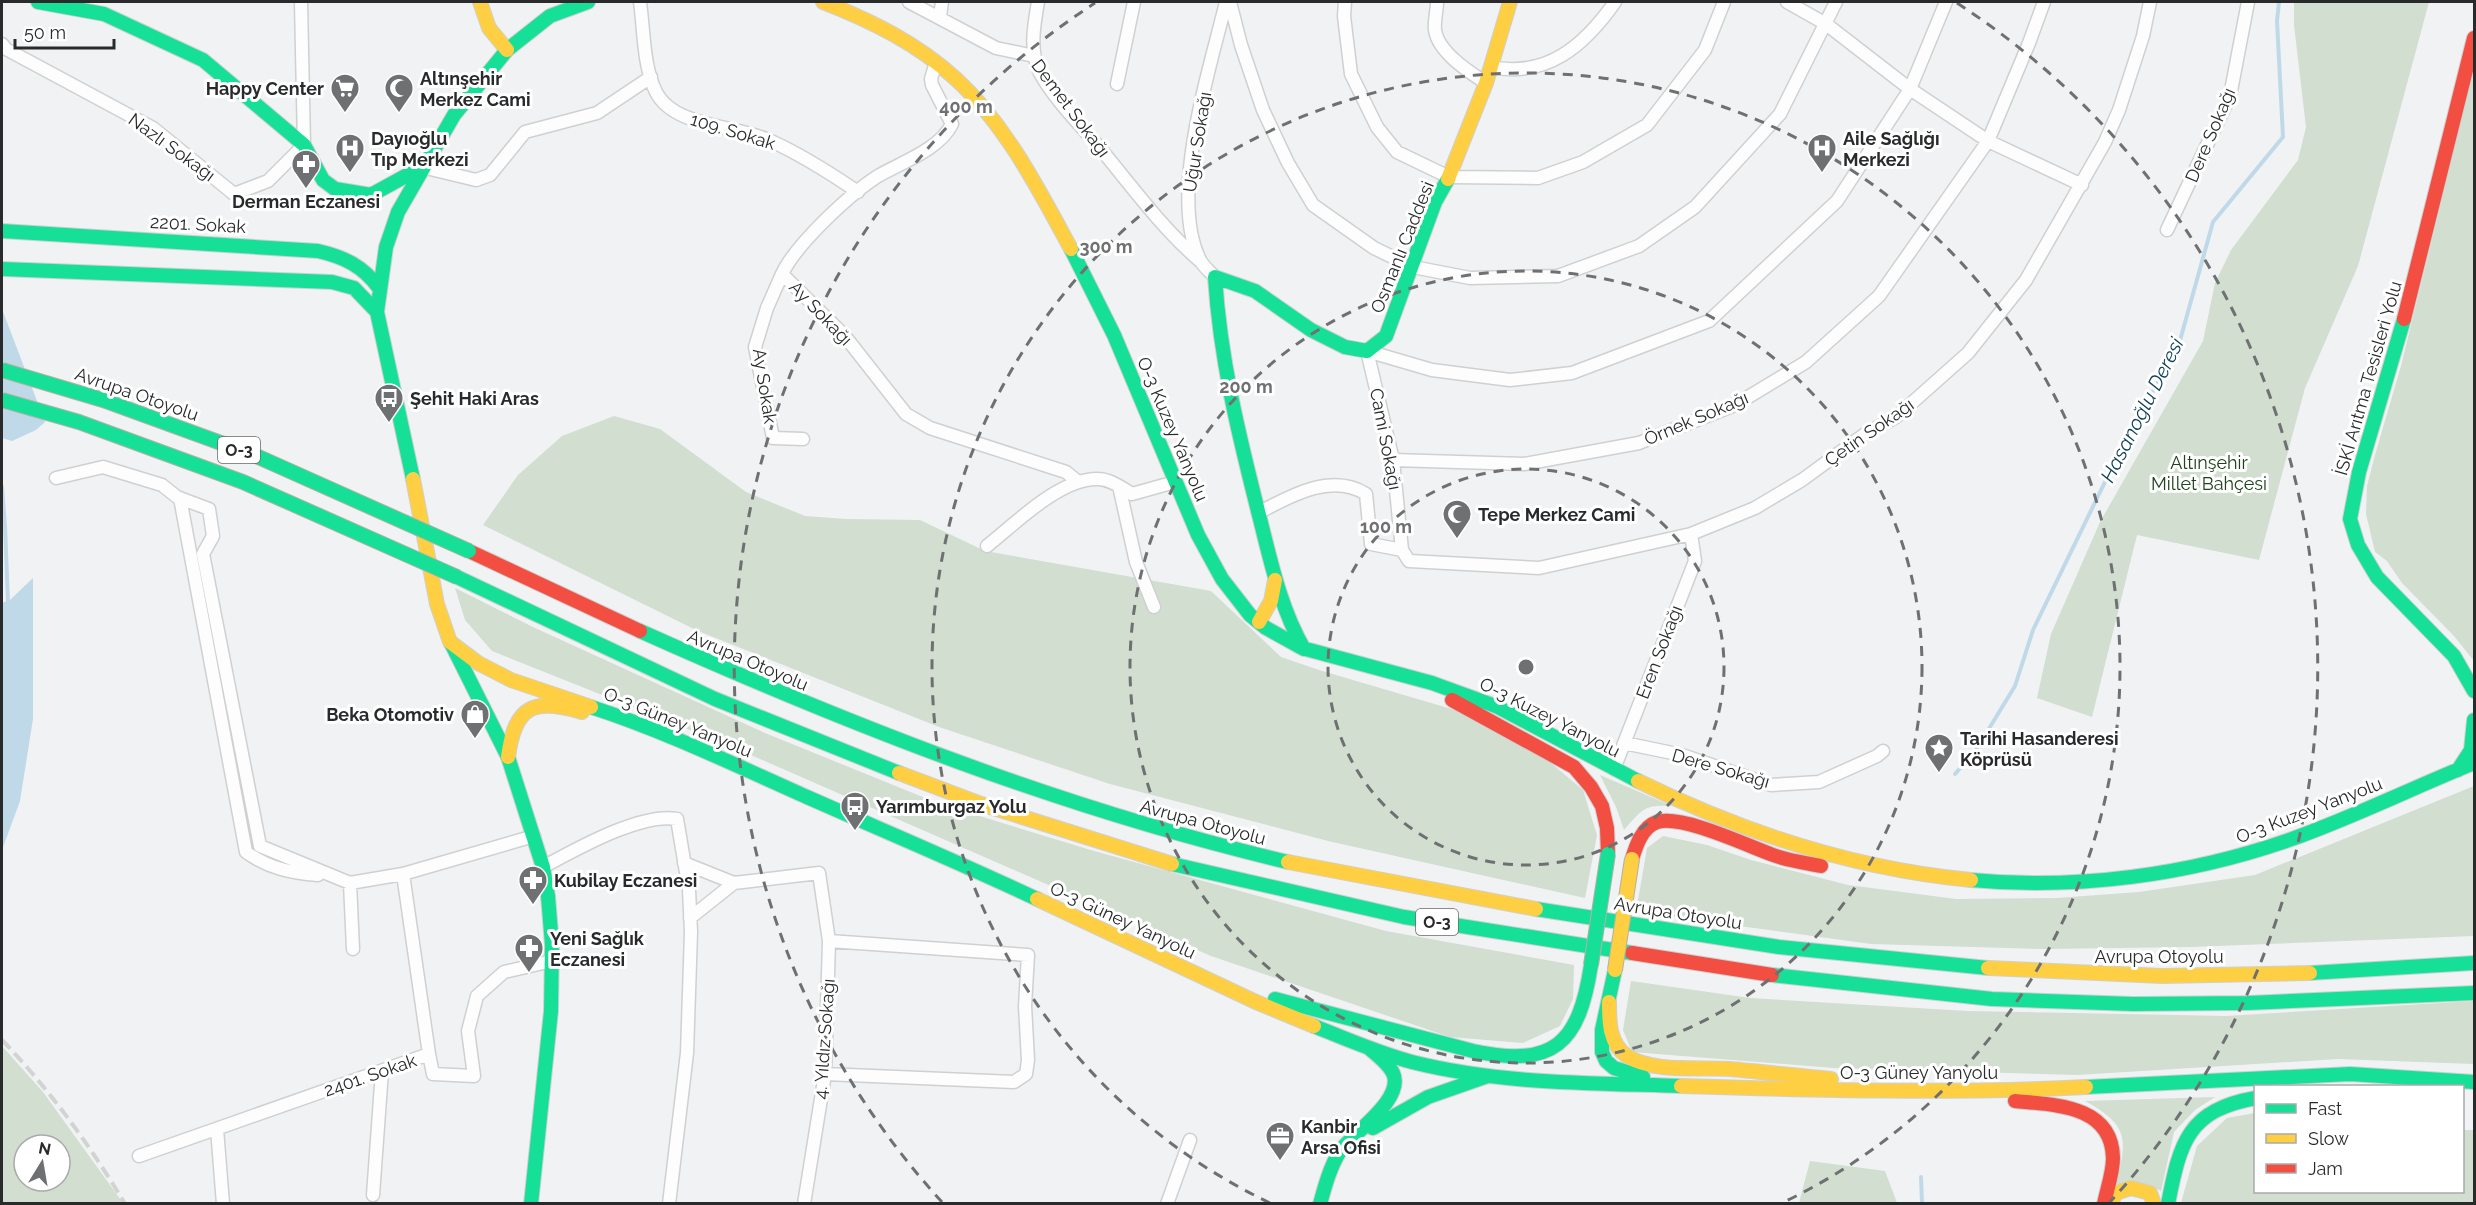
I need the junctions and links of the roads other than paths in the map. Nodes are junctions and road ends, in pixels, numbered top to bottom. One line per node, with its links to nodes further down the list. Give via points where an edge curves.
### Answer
1 (38, 2): 38 (main road, via 104,14 203,60)
2 (301, 2): 38 (street)
3 (480, 2): 29 (main road, via 493,37)
4 (551, 2): 24 (street)
5 (588, 2): 24 (main road)
6 (640, 2): 33 (street, 109. Sokak)
7 (823, 2): 31 (main road, O-3 Kuzey Yanyolu, via 876,22)
8 (909, 2): 25 (street, Demet Sokağı)
9 (942, 2): 25 (street)
10 (1038, 2): 30 (street, via 1033,28)
11 (1134, 2): 35 (street)
12 (1228, 2): 45 (street, Uğur Sokağı, via 1202,99 1192,162 1188,201); 46 (street, via 1263,110 1287,163 1313,205 1374,248)
13 (1346, 2): 40 (street, via 1351,74 1377,127 1397,152)
14 (1437, 2): 34 (street, via 1435,32 1446,51 1461,68)
15 (1510, 2): 32 (main road, Osmanlı Caddesi)
16 (1615, 2): 32 (street, via 1585,36 1558,58 1544,65 1510,71)
17 (1724, 2): 40 (street, via 1705,50 1647,125 1583,162 1538,178)
18 (1787, 2): 26 (street)
19 (1836, 2): 26 (street)
20 (1946, 2): 36 (street)
21 (2044, 2): 37 (street, Örnek Sokağı)
22 (2151, 2): 41 (street, Çetin Sokağı, via 2119,110)
23 (2248, 2): 43 (street, Dere Sokağı, via 2230,96)
24 (550, 16): 29 (main road)
25 (940, 16): 30 (street, Demet Sokağı, via 996,48)
26 (1826, 24): 36 (street); 46 (street, via 1780,114 1695,207 1639,246 1558,276 1470,278)
27 (2475, 38): 72 (main road, İSKİ Arıtma Tesisleri Yolu, via 2398,341 2359,472 2350,519 2358,545 2378,577 2454,656)
28 (2, 44): 38 (street, Nazlı Sokağı, via 153,128 234,194 268,181)
29 (507, 50): 39 (main road, via 454,116)
30 (1034, 56): 45 (street, Demet Sokağı, via 1040,73 1065,108 1174,238)
31 (936, 62): 42 (street, Ay Sokağı, via 931,79 952,124 947,133); 59 (main road, O-3 Kuzey Yanyolu, via 961,83 1000,129 1046,204 1102,308)
32 (1491, 67): 34 (main road, Osmanlı Caddesi)
33 (651, 77): 39 (street, via 597,112 525,132 490,175 476,180); 42 (street, 109. Sokak, via 657,94 677,114 768,139 815,163)
34 (1486, 83): 40 (main road, Osmanlı Caddesi)
35 (1117, 84)
36 (1910, 89): 37 (street); 52 (street, via 1837,201 1709,321 1572,373 1510,380 1432,370)
37 (1988, 141): 41 (street); 56 (street, Örnek Sokağı, via 1879,296 1806,362 1734,405 1639,443 1524,464)
38 (304, 146): 39 (main road, via 323,180 335,189 355,194 371,195)
39 (422, 167): 50 (main road, via 392,229)
40 (1449, 177): 46 (main road, Osmanlı Caddesi, via 1435,202)
41 (2082, 185): 63 (street, Çetin Sokağı, via 2026,280 1968,353 1896,417 1865,434 1802,480 1755,508)
42 (858, 192): 48 (street, Ay Sokağı, via 789,259)
43 (2167, 230)
44 (2, 231): 50 (main road, 2201. Sokak, via 318,251 359,265)
45 (1200, 261): 49 (street, Uğur Sokağı)
46 (1413, 267): 52 (main road, Osmanlı Caddesi, via 1386,336)
47 (2, 269): 51 (main road, via 332,282 354,288)
48 (782, 274): 55 (street, Ay Sokak, via 755,347 773,438); 58 (street, Ay Sokağı, via 844,334 906,414 930,428 1066,472)
49 (1215, 278): 52 (main road, via 1255,291 1311,330 1345,347); 62 (main road, via 1216,314 1229,394)
50 (379, 288): 51 (main road)
51 (377, 312): 69 (main road, via 432,581)
52 (1367, 351): 56 (street, Cami Sokağı)
53 (2, 370): 93 (main road, Avrupa Otoyolu / O-3, bridge, via 103,400 254,455 717,668 918,750 1134,822 1229,849 1323,871 1652,928 1824,953 1985,969 2165,976 2289,974)
54 (2, 400): 95 (main road, O-3, bridge, via 79,422 243,482 457,577 715,699 853,756 981,804 1177,866 1404,917 1788,978 1992,999 2248,1003)
55 (803, 439)
56 (1393, 460): 65 (street, Cami Sokağı)
57 (56, 478): 61 (street, via 103,467 162,485)
58 (1077, 481): 60 (street, via 1100,478); 64 (street, via 1044,501)
59 (1175, 482): 60 (street, via 1132,494); 68 (main road, O-3 Kuzey Yanyolu, via 1218,569 1238,602)
60 (1119, 486): 67 (street, via 1136,562)
61 (180, 498): 85 (street, via 246,852 261,863 287,871); 85 (street, via 209,509 213,536 203,554 260,846)
62 (1258, 513): 65 (street, via 1301,491 1335,485 1355,487 1366,494 1371,544); 66 (main road)
63 (1691, 534): 65 (street, Çetin Sokağı, via 1539,568 1409,561); 75 (street, Eren Sokağı, via 1695,561)
64 (987, 546)
65 (1401, 550)
66 (1275, 580): 68 (main road, via 1271,601); 70 (main road)
67 (1154, 607)
68 (1259, 622): 70 (main road, O-3 Kuzey Yanyolu, via 1272,635)
69 (450, 642): 74 (main road, O-3 Güney Yanyolu, via 478,663 512,680); 77 (main road)
70 (1304, 649): 71 (main road, O-3 Kuzey Yanyolu)
71 (1328, 659): 79 (main road, O-3 Kuzey Yanyolu, via 1387,670 1484,701); 94 (main road, bridge, via 1458,703 1574,767 1589,783 1603,804 1608,854 1582,1011 1565,1039 1548,1051 1511,1057 1457,1048)
72 (2475, 692)
73 (2475, 720): 80 (main road, via 2471,750)
74 (643, 724): 77 (main road, via 546,704 531,708 518,721); 94 (main road, O-3 Güney Yanyolu, via 941,854)
75 (1624, 743): 76 (street, Dere Sokağı, via 1682,755 1771,785 1819,782); 79 (street, Eren Sokağı)
76 (1883, 751)
77 (508, 757): 81 (main road)
78 (2475, 763): 80 (main road, O-3 Kuzey Yanyolu)
79 (1614, 769): 86 (main road, O-3 Kuzey Yanyolu, via 1727,822 1785,844)
80 (2458, 770): 86 (main road, O-3 Kuzey Yanyolu, via 2265,849 2169,872 2006,884)
81 (534, 836): 83 (main road); 84 (street)
82 (684, 863): 83 (street, via 677,819 667,817 592,841); 88 (street); 89 (street)
83 (543, 867): 92 (main road)
84 (403, 874): 87 (street); 98 (street, 2401. Sokak)
85 (325, 875): 87 (street)
86 (1919, 877): 96 (main road, bridge, via 1840,870 1784,859 1715,833 1670,820 1657,822 1638,841 1632,860)
87 (350, 883): 91 (street)
88 (735, 883): 89 (street); 90 (street, 4. Yıldız Sokağı, via 819,873)
89 (690, 918): 115 (street, via 687,1053)
90 (829, 941): 100 (street, 4. Yıldız Sokağı); 100 (street, via 1028,955 1028,1060 1026,1074 1014,1082)
91 (353, 948)
92 (552, 961): 98 (street, via 504,972 477,996 468,1031 474,1076 434,1074); 114 (main road, via 551,1011)
93 (2475, 963)
94 (1223, 987): 97 (main road)
95 (2475, 993)
96 (1609, 1002): 105 (main road, via 1611,1036 1617,1048 1632,1060); 106 (main road, via 1601,1028 1601,1052 1606,1063 1619,1071 1653,1078)
97 (1370, 1049): 102 (main road); 110 (main road, via 1391,1070 1394,1090 1390,1101)
98 (429, 1054): 99 (street, 2401. Sokak)
99 (382, 1071): 108 (street, 2401. Sokak); 112 (street)
100 (825, 1074): 116 (street, 4. Yıldız Sokağı)
101 (2350, 1074): 103 (main road, O-3 Güney Yanyolu); 104 (main road); 105 (main road, O-3 Güney Yanyolu, via 2037,1090)
102 (1488, 1076): 106 (main road, O-3 Güney Yanyolu); 110 (main road, via 1407,1106)
103 (2475, 1082)
104 (2324, 1085)
105 (1913, 1090): 106 (main road, O-3 Güney Yanyolu); 119 (main road, via 2064,1106 2093,1116 2108,1133 2113,1156)
106 (1849, 1091)
107 (2254, 1098): 122 (main road, via 2217,1108 2199,1120 2178,1154)
108 (217, 1129): 111 (street, 2401. Sokak); 113 (street)
109 (1190, 1140): 117 (street)
110 (1340, 1152): 118 (main road)
111 (139, 1156)
112 (373, 1195)
113 (223, 1203)
114 (531, 1203)
115 (669, 1203)
116 (804, 1203)
117 (1167, 1203)
118 (1320, 1203)
119 (2104, 1203)
120 (2110, 1203): 121 (main road, via 2116,1193 2131,1188 2150,1194)
121 (2154, 1203)
122 (2168, 1203)

